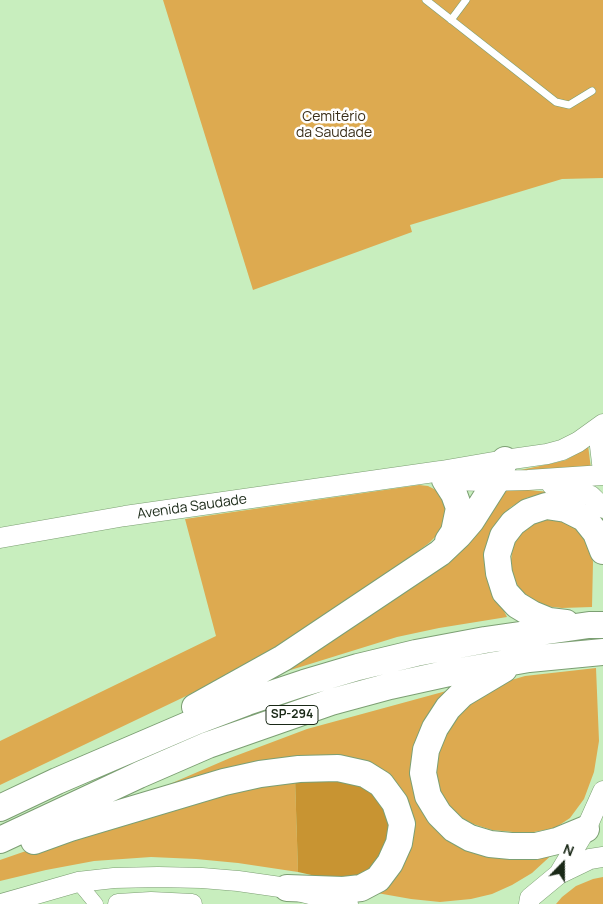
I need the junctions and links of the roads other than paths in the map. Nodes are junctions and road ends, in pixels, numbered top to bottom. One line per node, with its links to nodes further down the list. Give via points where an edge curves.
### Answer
1 (426, 0): 3 (lane)
2 (466, 0): 3 (lane)
3 (451, 20): 4 (lane, via 556,102 569,105)
4 (592, 91)
5 (602, 425): 6 (main road, via 562,450); 7 (main road)
6 (501, 470): 8 (main road, via 441,472); 9 (main road); 10 (main road); 14 (highway, via 471,521)
7 (603, 473): 10 (main road)
8 (385, 480): 9 (main road); 12 (main road, Avenida Saudade, via 125,516)
9 (445, 480): 14 (highway, via 459,508 454,532)
10 (528, 480): 11 (main road, via 591,496)
11 (603, 508)
12 (0, 538)
13 (603, 551): 15 (highway, via 596,533 584,518 566,509 546,506 528,512 513,523 503,536 497,555 505,592 517,605 549,621)
14 (440, 553): 18 (highway, via 283,658)
15 (596, 625): 18 (highway, SP-294, via 485,640 340,672 247,702)
16 (603, 652): 17 (highway, SP-294)
17 (529, 659): 21 (highway, via 485,679 448,708 426,750 423,773 428,796 454,829 490,844 536,846); 22 (highway, SP-294, via 449,673 331,702 208,745)
18 (56, 781): 20 (highway, SP-294)
19 (603, 791): 21 (main road)
20 (0, 808)
21 (586, 829): 25 (main road)
22 (0, 840)
23 (0, 853): 27 (highway, via 70,828 260,774 338,768 365,774 381,784 395,803 402,824 399,843 378,879 361,888 343,890)
24 (603, 857): 25 (main road, via 590,859)
25 (559, 874): 28 (main road)
26 (78, 882): 27 (main road, via 114,878 202,878); 29 (main road); 30 (street)
27 (287, 888): 34 (main road)
28 (525, 902)
29 (1, 904)
30 (96, 904)
31 (118, 904): 32 (main road)
32 (187, 904): 33 (main road)
33 (192, 904)
34 (348, 904)

